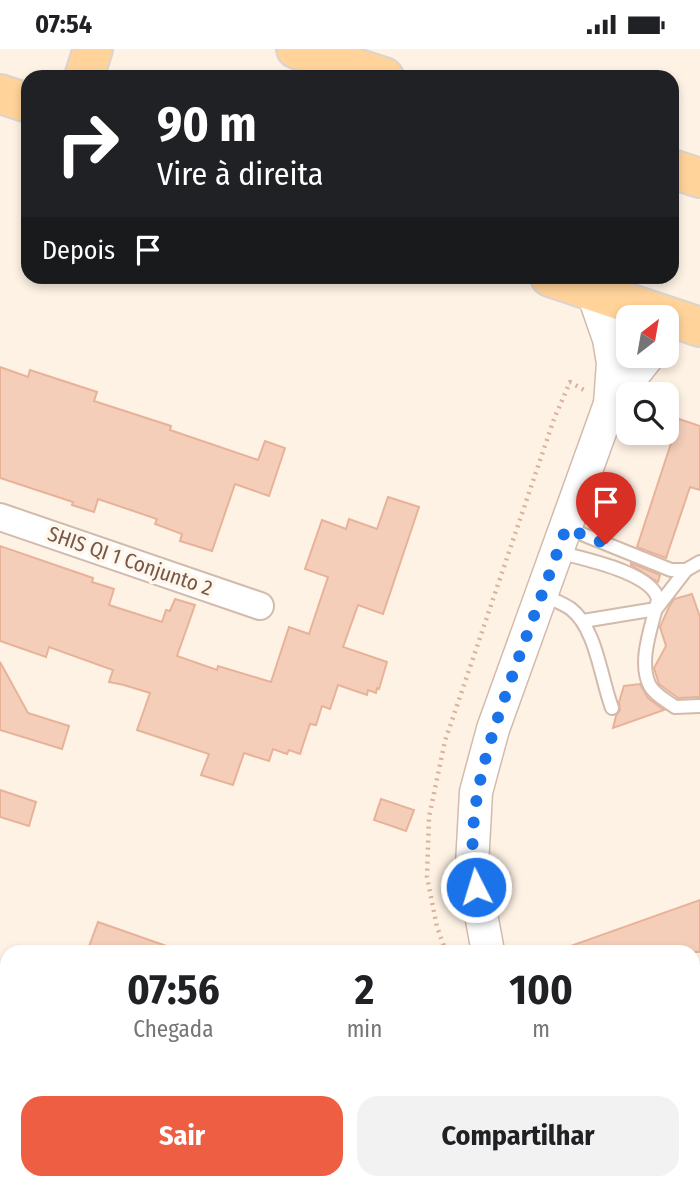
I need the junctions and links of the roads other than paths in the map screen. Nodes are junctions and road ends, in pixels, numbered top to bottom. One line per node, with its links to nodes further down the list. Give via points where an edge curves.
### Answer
1 (93, 49): 4 (main road)
2 (296, 49): 3 (main road)
3 (367, 65)
4 (86, 70)
5 (0, 94): 6 (main road)
6 (21, 101)
7 (679, 172): 8 (main road)
8 (700, 179)
9 (571, 284): 10 (main road)
10 (592, 291): 11 (main road); 13 (street, via 613,363)
11 (685, 329)
12 (639, 368): 13 (street)
13 (610, 404): 15 (street)
14 (0, 517): 19 (street, SHIS QI 1 Conjunto 2)
15 (561, 540): 17 (lane, via 671,570); 18 (street); 20 (lane, via 640,579 656,591)
16 (700, 562): 17 (lane)
17 (686, 570): 20 (lane)
18 (541, 595): 21 (lane, via 571,608); 24 (street, via 493,729 476,792 472,865)
19 (260, 605)
20 (656, 609): 21 (lane); 22 (lane, via 645,657 651,688 675,707)
21 (583, 621): 23 (lane)
22 (700, 706)
23 (612, 708)
24 (487, 945)

